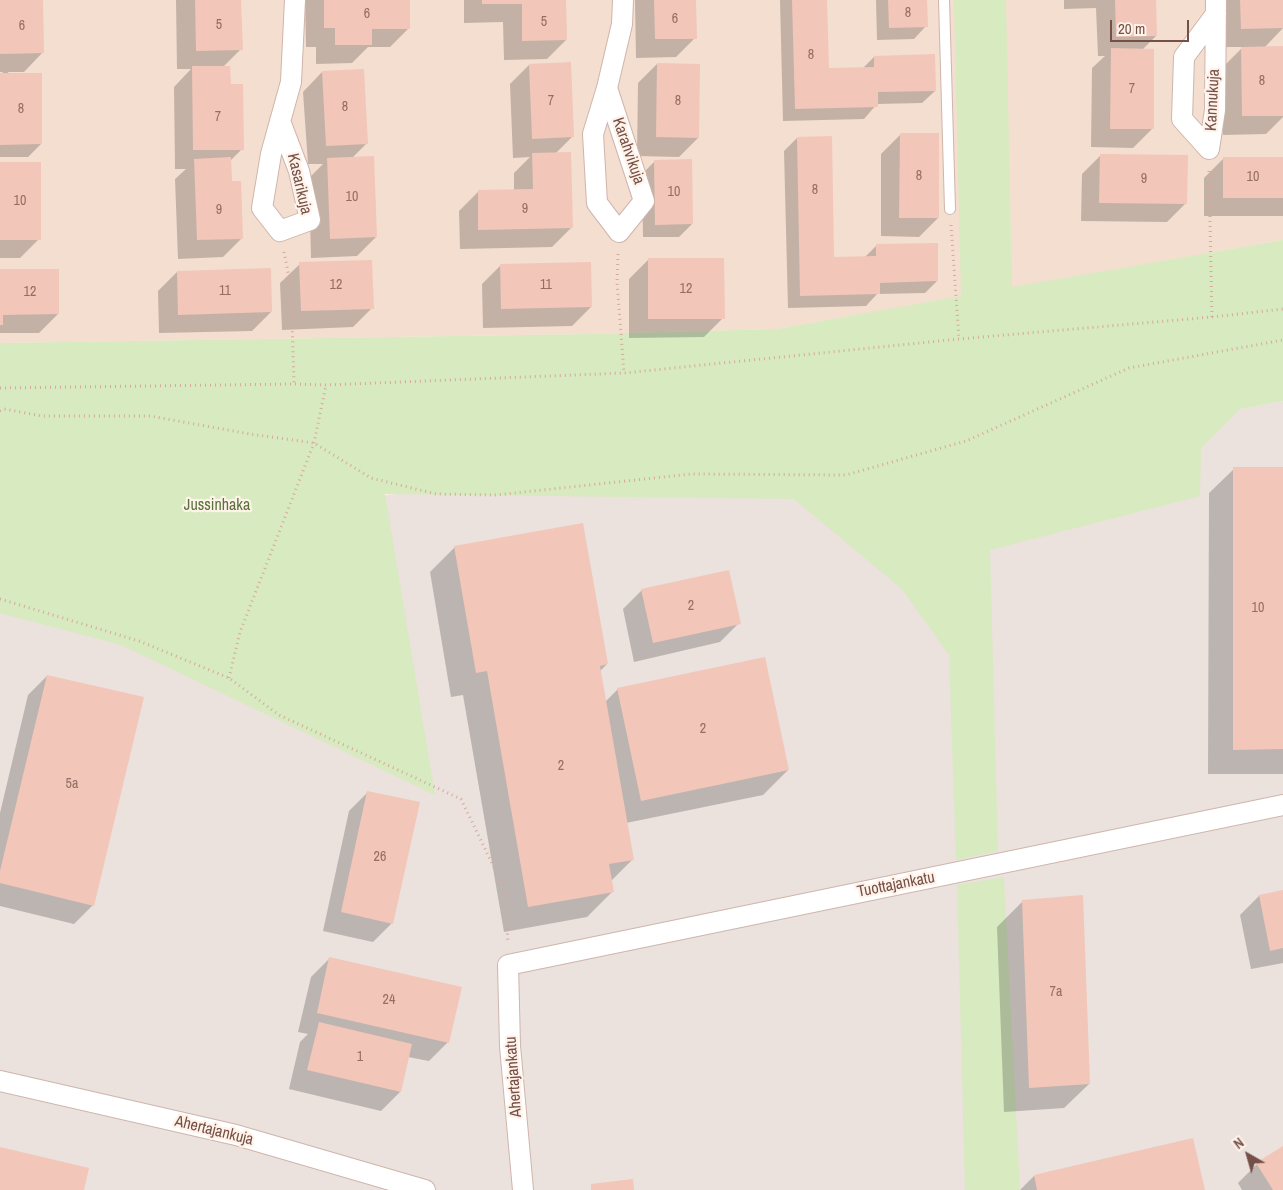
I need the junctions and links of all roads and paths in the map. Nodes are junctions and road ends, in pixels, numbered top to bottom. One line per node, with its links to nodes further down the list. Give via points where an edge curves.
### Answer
1 (295, 0): 6 (street, Kasarikuja, via 290,82)
2 (623, 0): 5 (street, Karahvikuja, via 622,24)
3 (944, 0): 8 (lane)
4 (1216, 7): 7 (street, Kannukuja, via 1215,110); 7 (street, Kannukuja, via 1184,57 1182,119)
5 (607, 88): 10 (street, Karahvikuja, via 593,134 597,203); 10 (street, Karahvikuja, via 644,201)
6 (280, 121): 9 (street, Kasarikuja, via 262,208); 9 (street, Kasarikuja, via 299,171 310,220)
7 (1209, 149): 12 (path)
8 (950, 209): 13 (path)
9 (280, 231): 16 (path, via 291,287)
10 (619, 232): 15 (path, via 617,282)
11 (1283, 309): 12 (path)
12 (1212, 317): 13 (path)
13 (959, 339): 15 (path)
14 (1283, 340): 20 (path, via 1129,368 966,441 846,475 691,474 496,495 436,494 371,478)
15 (624, 373): 17 (path)
16 (294, 384): 17 (path); 18 (path)
17 (326, 385): 20 (path)
18 (0, 388)
19 (0, 411): 20 (path, via 42,416 150,416)
20 (314, 443): 22 (path, via 240,632)
21 (0, 599): 22 (path, via 139,641)
22 (229, 678): 24 (path, via 279,715 461,799 505,890)
23 (1283, 805): 24 (street, Tuottajankatu)
24 (508, 964): 27 (street, Ahertajankatu, via 510,1046)
25 (0, 1082): 26 (street, Ahertajankuja, via 236,1135)
26 (425, 1190)
27 (523, 1190)

